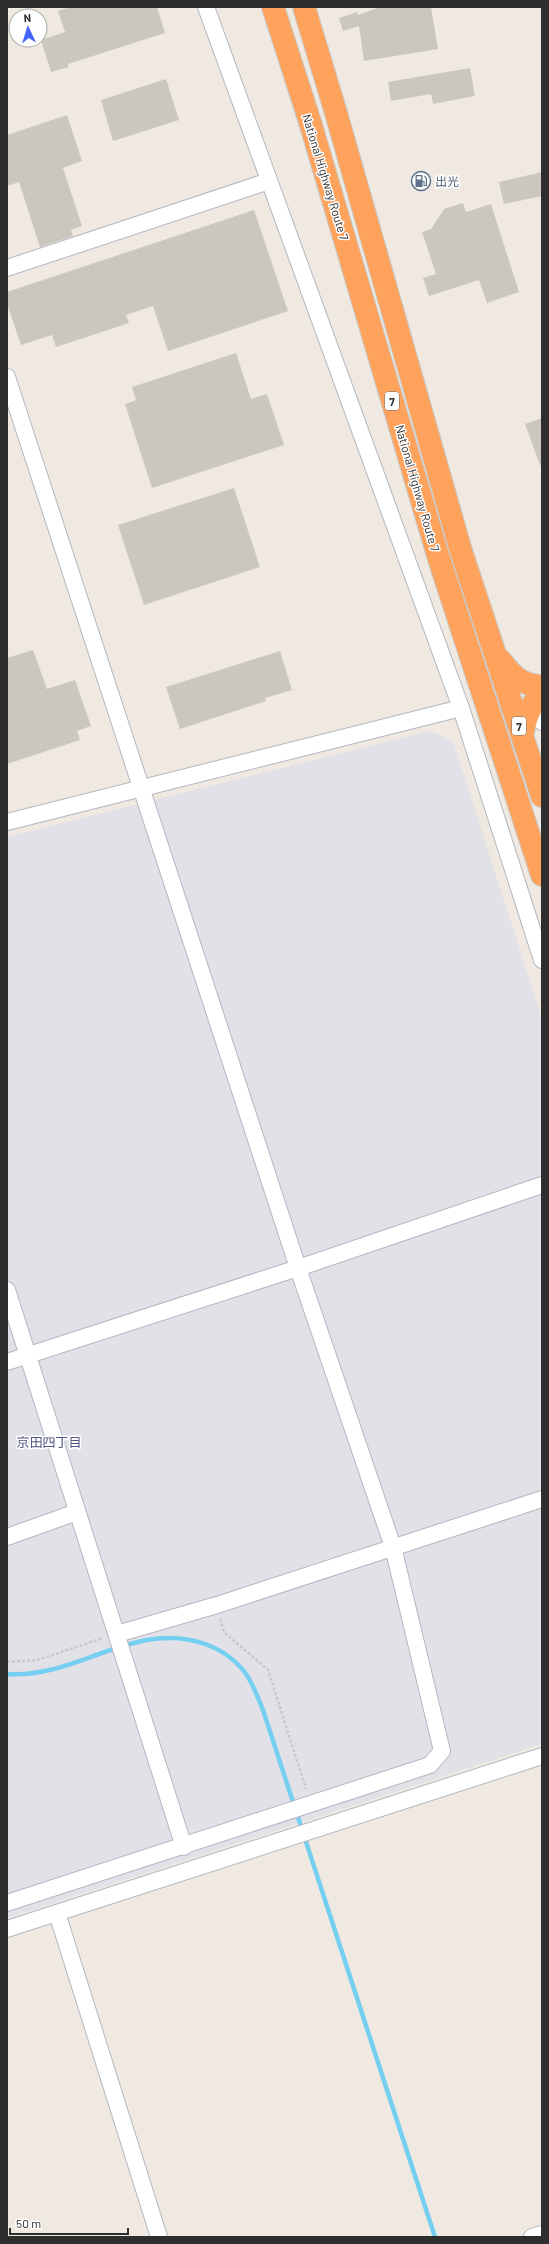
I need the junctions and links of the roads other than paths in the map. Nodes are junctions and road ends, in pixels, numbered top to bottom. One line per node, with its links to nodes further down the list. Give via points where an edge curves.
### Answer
1 (206, 7): 4 (street)
2 (273, 7): 15 (highway, National Highway Route 7 / 7, via 310,122 439,559)
3 (304, 7): 7 (highway, National Highway Route 7 / 7, via 461,551)
4 (269, 181): 5 (street); 9 (street)
5 (7, 268)
6 (7, 377): 12 (street)
7 (497, 656): 8 (highway, via 515,678); 11 (highway, National Highway Route 7 / 7)
8 (540, 693): 10 (street); 11 (highway, via 526,715)
9 (461, 708): 12 (street); 16 (street)
10 (542, 722)
11 (522, 735): 13 (highway, National Highway Route 7 / 7)
12 (141, 788): 14 (street); 18 (street)
13 (542, 796)
14 (7, 822)
15 (542, 875)
16 (542, 960)
17 (542, 1185): 18 (street)
18 (298, 1268): 20 (street); 25 (street)
19 (7, 1290): 20 (street)
20 (28, 1355): 21 (street); 23 (street)
21 (7, 1362)
22 (542, 1499): 25 (street)
23 (77, 1512): 24 (street); 26 (street)
24 (7, 1537)
25 (393, 1547): 26 (street, via 217,1605); 28 (street, via 442,1751 430,1765)
26 (117, 1634): 28 (street)
27 (542, 1756): 30 (street)
28 (184, 1847): 29 (street)
29 (7, 1903)
30 (57, 1913): 31 (street); 33 (street)
31 (7, 1929)
32 (542, 2234): 34 (street)
33 (159, 2237)
34 (532, 2237)

